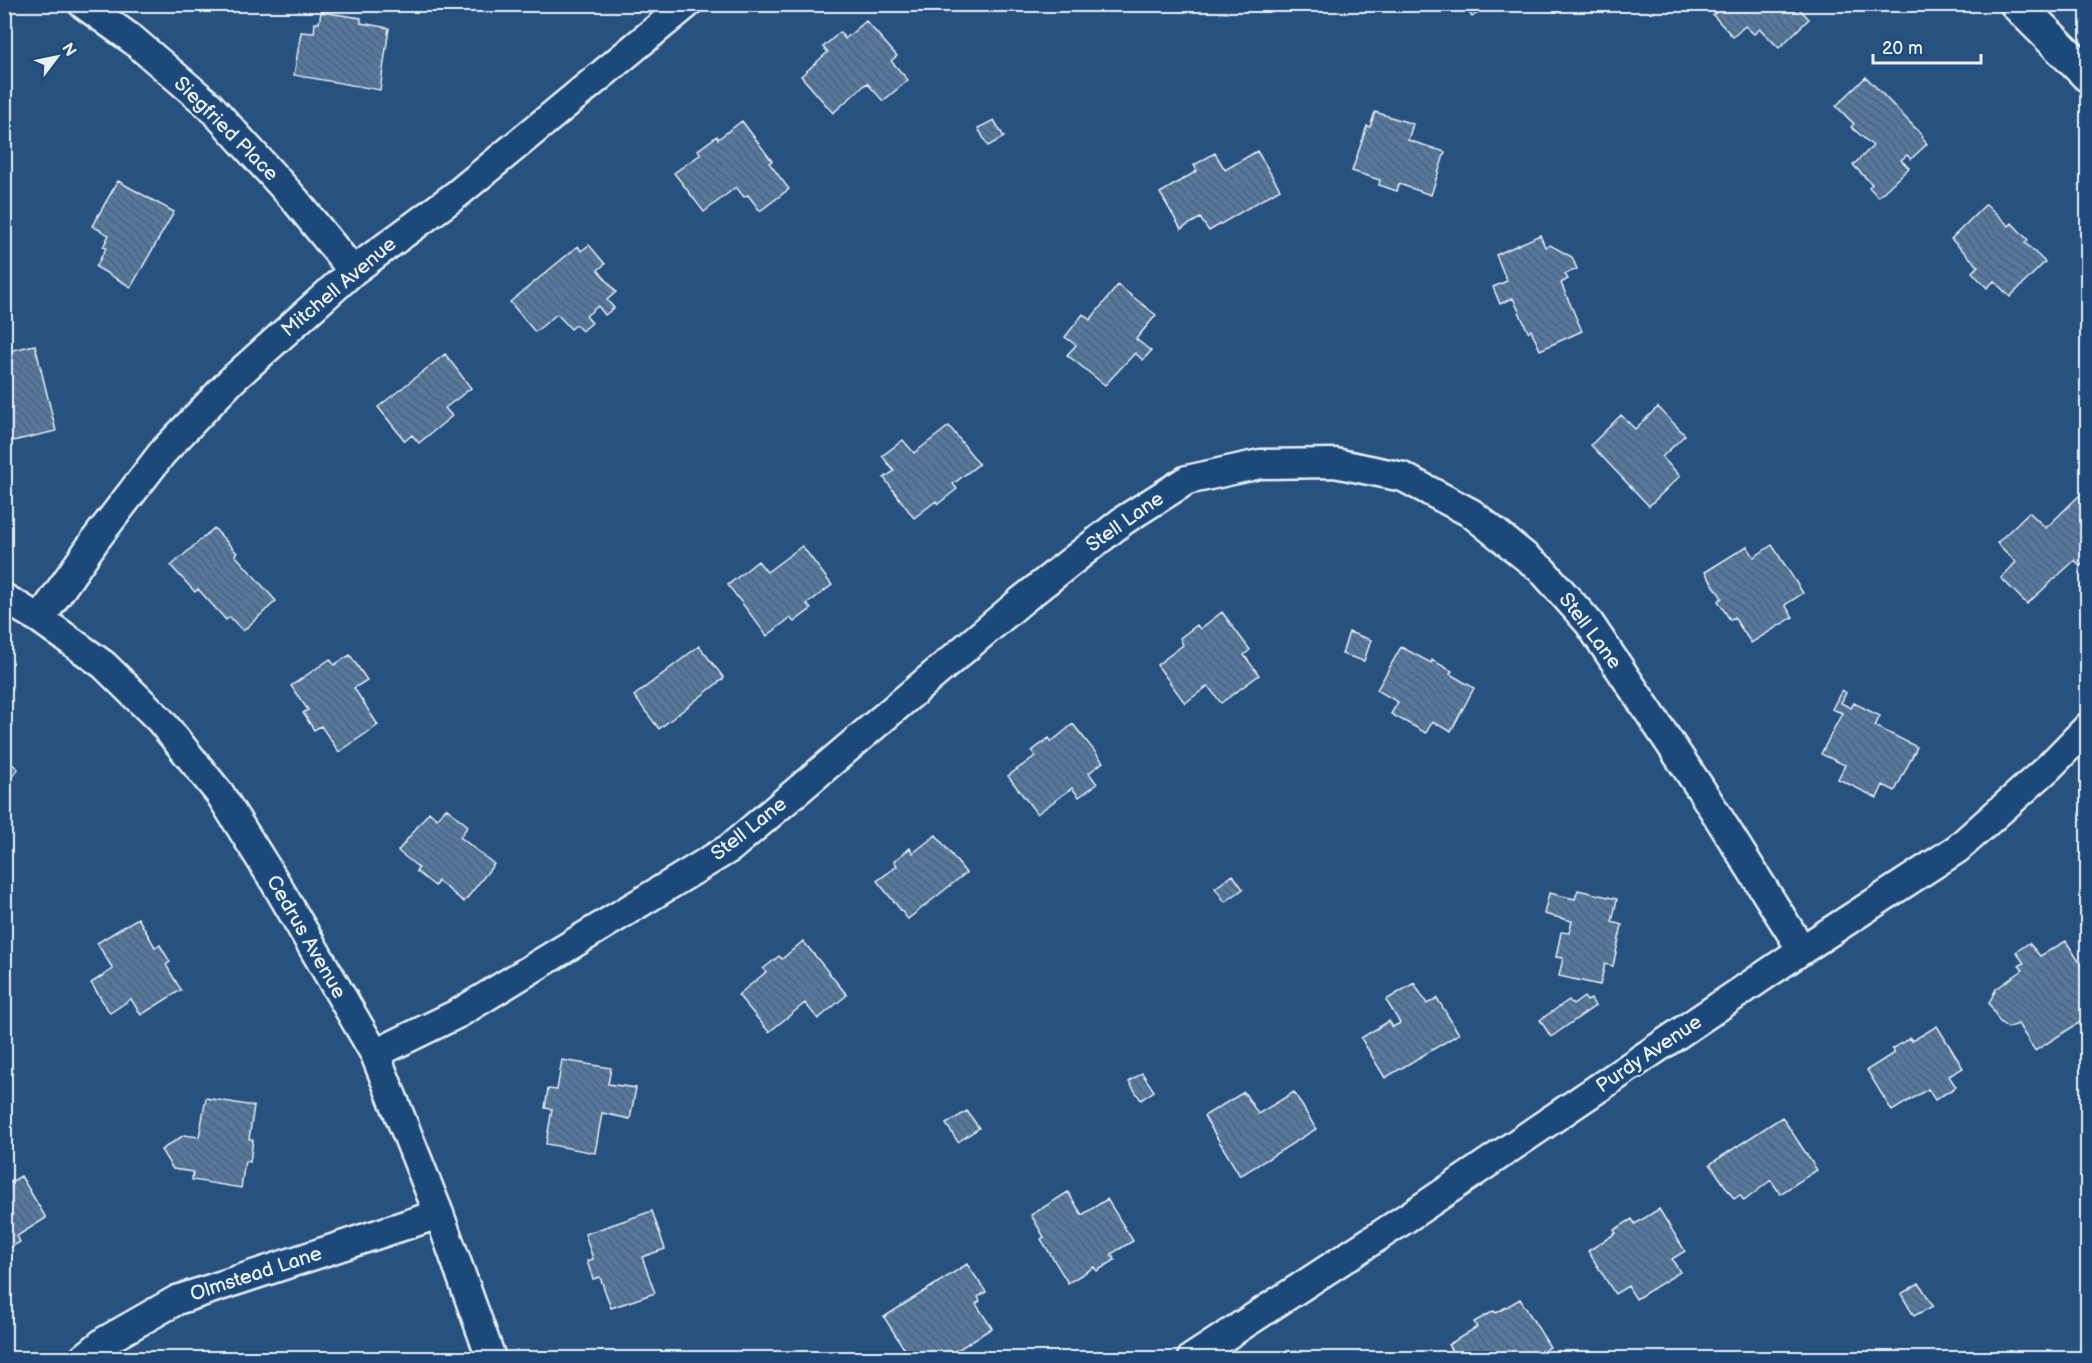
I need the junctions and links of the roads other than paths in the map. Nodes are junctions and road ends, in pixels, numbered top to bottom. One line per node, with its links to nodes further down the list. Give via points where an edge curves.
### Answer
1 (83, 4): 5 (street, Siegfried Place, via 133,40 210,106)
2 (687, 4): 5 (street, Mitchell Avenue, via 456,195)
3 (2018, 4): 4 (street)
4 (2088, 75)
5 (353, 271): 7 (street, Mitchell Avenue, via 232,380 163,452)
6 (4, 598): 7 (street, Cedrus Avenue)
7 (40, 619): 10 (street, Cedrus Avenue, via 105,665 160,720 220,794)
8 (2088, 726): 9 (street, Purdy Avenue, via 2049,767 1957,849)
9 (1802, 950): 10 (street, Stell Lane, via 1589,623 1542,570 1471,513 1403,477 1335,463 1260,464 1187,480 1124,520 1021,601 730,848 459,1013); 14 (street, Purdy Avenue)
10 (375, 1054): 11 (street, Cedrus Avenue)
11 (439, 1214): 12 (street, Olmstead Lane, via 177,1300 105,1341); 13 (street, Cedrus Avenue)
12 (84, 1359)
13 (491, 1359)
14 (1192, 1359)

